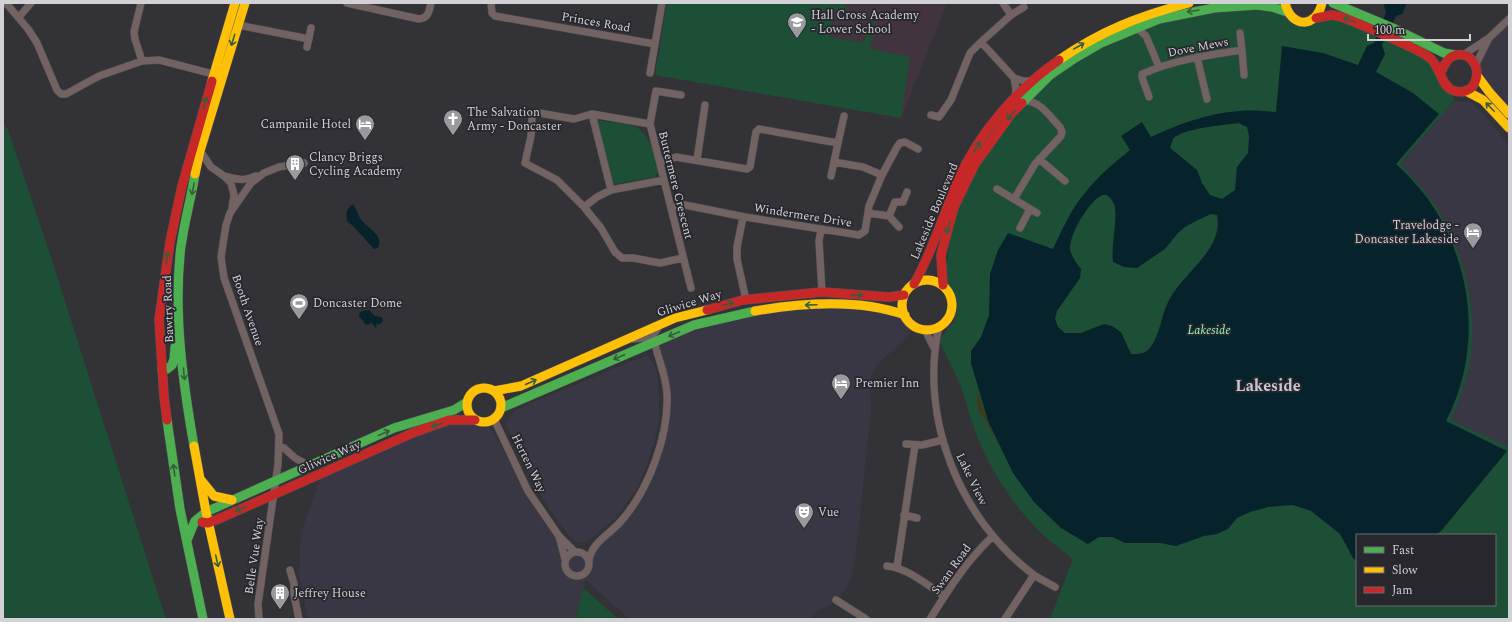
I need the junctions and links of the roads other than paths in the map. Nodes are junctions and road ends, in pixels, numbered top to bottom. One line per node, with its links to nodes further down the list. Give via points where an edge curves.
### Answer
1 (6, 3): 18 (street)
2 (31, 3): 18 (street)
3 (141, 3): 35 (street, via 134,39)
4 (235, 3): 40 (main road, Bawtry Road)
5 (245, 3): 22 (main road, Bawtry Road)
6 (347, 3): 11 (street)
7 (431, 3): 11 (street, via 428,15 420,19)
8 (662, 3): 30 (street)
9 (1003, 3): 17 (street)
10 (1322, 3): 19 (main road, via 1321,11)
11 (361, 4)
12 (1184, 4): 44 (main road, Lakeside Boulevard, one-way to 12, via 1071,50 1100,34 1150,13)
13 (1335, 4): 33 (main road, via 1389,26 1444,53)
14 (491, 5): 30 (street, Princes Road, via 495,16)
15 (1024, 7): 17 (street)
16 (1286, 8): 19 (main road, Lakeside Boulevard, via 1295,20 1301,22); 21 (main road, Lakeside Boulevard, one-way to 21, via 1257,5 1214,8)
17 (1011, 15): 29 (street)
18 (19, 17): 35 (street, via 37,43 61,94 66,94 99,76)
19 (1316, 18): 38 (main road, one-way to 19, via 1423,53 1357,23 1335,15)
20 (1509, 19): 27 (street)
21 (1150, 23): 24 (main road, Lakeside Boulevard); 26 (street)
22 (238, 25): 28 (street); 61 (main road, Bawtry Road, one-way to 61)
23 (311, 28): 28 (street)
24 (1137, 28): 26 (street, Dove Mews); 44 (main road, Lakeside Boulevard, via 1101,43)
25 (1240, 34): 32 (street, Dove Mews)
26 (1146, 36): 37 (street, Dove Mews)
27 (1489, 38): 33 (street); 36 (street)
28 (309, 39): 31 (street)
29 (981, 42): 43 (street); 54 (street, via 970,53 951,100 939,117)
30 (655, 44): 39 (street)
31 (307, 47)
32 (1242, 50): 34 (street, Dove Mews); 41 (street, Dove Mews)
33 (1459, 55): 36 (main road, via 1471,58); 38 (main road, via 1446,61)
34 (1197, 57): 37 (street, Dove Mews); 48 (street)
35 (142, 61): 40 (street, via 158,60)
36 (1476, 64): 42 (main road)
37 (1159, 67): 47 (street, Dove Mews, via 1141,76)
38 (1441, 72): 45 (main road, via 1446,86 1460,92)
39 (650, 73)
40 (213, 74): 58 (main road, Bawtry Road, one-way to 40)
41 (1244, 75)
42 (1478, 77): 45 (main road, via 1474,85); 53 (main road)
43 (1014, 78): 44 (street); 49 (street)
44 (1035, 84): 49 (main road, Lakeside Boulevard); 51 (street)
45 (1466, 91): 57 (main road, one-way to 45, via 1483,100)
46 (681, 95): 56 (street, via 656,91)
47 (1149, 97)
48 (1207, 99)
49 (1019, 100): 51 (street, via 1032,101); 89 (main road, Lakeside Boulevard, one-way to 49, via 965,167 994,124); 90 (main road, Lakeside Boulevard, one-way to 90, via 975,164 954,207 941,255)
50 (706, 105): 63 (street)
51 (1043, 109): 62 (street, via 1062,132)
52 (592, 114): 56 (street, Buttermere Crescent); 74 (street); 77 (street, Buttermere Crescent, via 574,119 534,114 526,164 557,180)
53 (1509, 114)
54 (931, 115)
55 (844, 116): 59 (street)
56 (650, 124): 64 (street, Buttermere Crescent)
57 (1509, 128)
58 (194, 141): 61 (street); 103 (main road, Bawtry Road, one-way to 58, via 159,320 170,242)
59 (838, 143): 63 (street, via 759,129 756,132 750,167 747,169); 65 (street)
60 (918, 149): 68 (street, Windermere Drive, via 905,142 900,144)
61 (200, 151): 69 (street, via 211,167); 95 (main road, Bawtry Road, one-way to 95, via 180,254)
62 (1039, 159): 72 (street); 76 (street)
63 (697, 160): 64 (street, via 676,157)
64 (660, 162): 71 (street, Buttermere Crescent)
65 (834, 162): 68 (street, via 863,167); 70 (street)
66 (304, 163): 67 (street, Booth Avenue, via 279,167)
67 (264, 173): 69 (street, via 248,180); 80 (street, Booth Avenue, via 251,183)
68 (882, 175): 81 (street, Windermere Drive)
69 (224, 176): 80 (street, via 231,183 234,195)
70 (831, 176)
71 (664, 180): 74 (street); 78 (street, Buttermere Crescent)
72 (1067, 183)
73 (997, 189): 76 (street)
74 (611, 190): 77 (street)
75 (907, 192): 83 (street, via 902,202 895,202)
76 (1014, 199): 79 (street)
77 (584, 207): 88 (street, Buttermere Crescent, via 601,228 615,252 622,258 660,263)
78 (671, 208): 84 (street, Windermere Drive, via 685,205); 88 (street, Buttermere Crescent)
79 (1030, 209): 82 (street); 86 (street)
80 (232, 211): 112 (street, Booth Avenue, via 222,245 224,278 276,420)
81 (868, 213): 83 (street); 87 (street, Windermere Drive, via 865,231 858,234)
82 (1037, 213)
83 (889, 216): 85 (street)
84 (743, 217): 87 (street, Windermere Drive); 94 (street, via 737,259)
85 (899, 227)
86 (1020, 228)
87 (821, 229): 92 (street, via 819,241)
88 (683, 258): 91 (street, Buttermere Crescent)
89 (914, 284): 90 (main road, via 934,280); 93 (main road)
90 (943, 285): 98 (main road, via 949,291 952,311 948,319)
91 (691, 288)
92 (822, 292): 93 (main road, Gliwice Way, one-way to 93, via 889,297); 94 (main road, Gliwice Way)
93 (904, 295): 96 (main road)
94 (746, 300): 97 (main road, Gliwice Way, one-way to 94)
95 (178, 311): 103 (main road, via 174,364 171,368); 115 (main road, Bawtry Road, one-way to 115, via 186,399)
96 (904, 315): 99 (main road, via 916,327); 101 (main road, Gliwice Way, one-way to 101, via 888,308 832,304 784,306 694,325)
97 (661, 324): 100 (main road, Gliwice Way); 101 (street, via 653,335)
98 (939, 326): 99 (main road); 102 (street, Lake View)
99 (925, 330): 102 (street, Lake View)
100 (625, 339): 101 (street, via 646,338); 104 (main road, Gliwice Way, one-way to 100, via 521,386)
101 (654, 342): 106 (main road, Gliwice Way, one-way to 106); 128 (street, via 667,394 661,441 641,495 624,518)
102 (934, 348): 109 (street, Lake View, via 934,381)
103 (162, 369): 119 (main road, Bawtry Road, one-way to 103)
104 (494, 391): 105 (main road, via 478,389 469,396); 106 (main road, via 501,402)
105 (467, 402): 108 (main road, via 469,413); 113 (main road, Gliwice Way, one-way to 105, via 394,428 454,410)
106 (501, 408): 107 (main road)
107 (494, 419): 108 (main road, via 487,422); 125 (street, Herten Way, via 528,491)
108 (475, 420): 114 (main road, Gliwice Way, one-way to 114, via 449,420 402,437)
109 (943, 440): 111 (street); 126 (street, Lake View, via 963,492)
110 (906, 444): 111 (street)
111 (914, 446): 121 (street)
112 (280, 447): 113 (street); 116 (street, Booth Avenue)
113 (310, 466): 114 (main road); 116 (main road, Gliwice Way)
114 (323, 472): 117 (main road, Gliwice Way)
115 (200, 478): 118 (main road, via 214,496); 120 (main road, Bawtry Road)
116 (276, 481): 117 (street, Belle Vue Way); 118 (main road, Gliwice Way)
117 (273, 495): 124 (main road, Gliwice Way, one-way to 124); 141 (street, Belle Vue Way, via 258,604)
118 (232, 500): 120 (main road, Gliwice Way)
119 (180, 509): 123 (main road); 127 (main road, Bawtry Road)
120 (206, 512): 123 (main road, Gliwice Way); 124 (main road, Bawtry Road)
121 (904, 515): 122 (street); 133 (street)
122 (917, 518)
123 (195, 521): 124 (main road); 127 (main road, Gliwice Way)
124 (208, 523): 140 (main road, Bawtry Road, one-way to 140)
125 (559, 536): 129 (street, Herten Way); 130 (street, Herten Way)
126 (993, 536): 135 (street, Lake View); 137 (street, Swan Road, via 971,558)
127 (186, 542): 139 (main road, Bawtry Road)
128 (593, 548): 129 (street); 131 (street)
129 (576, 551): 130 (street, via 567,555); 131 (street, via 586,555)
130 (565, 559): 131 (street, via 566,570 576,576 586,573)
131 (589, 561)
132 (887, 566): 133 (street)
133 (897, 567): 137 (street)
134 (290, 570): 142 (street)
135 (1034, 575): 136 (street, Lake View); 145 (street)
136 (1055, 587)
137 (944, 596): 144 (street, Swan Road)
138 (836, 600): 143 (street)
139 (203, 619)
140 (230, 619)
141 (259, 619)
142 (299, 619)
143 (866, 619)
144 (930, 619)
145 (1005, 619)

